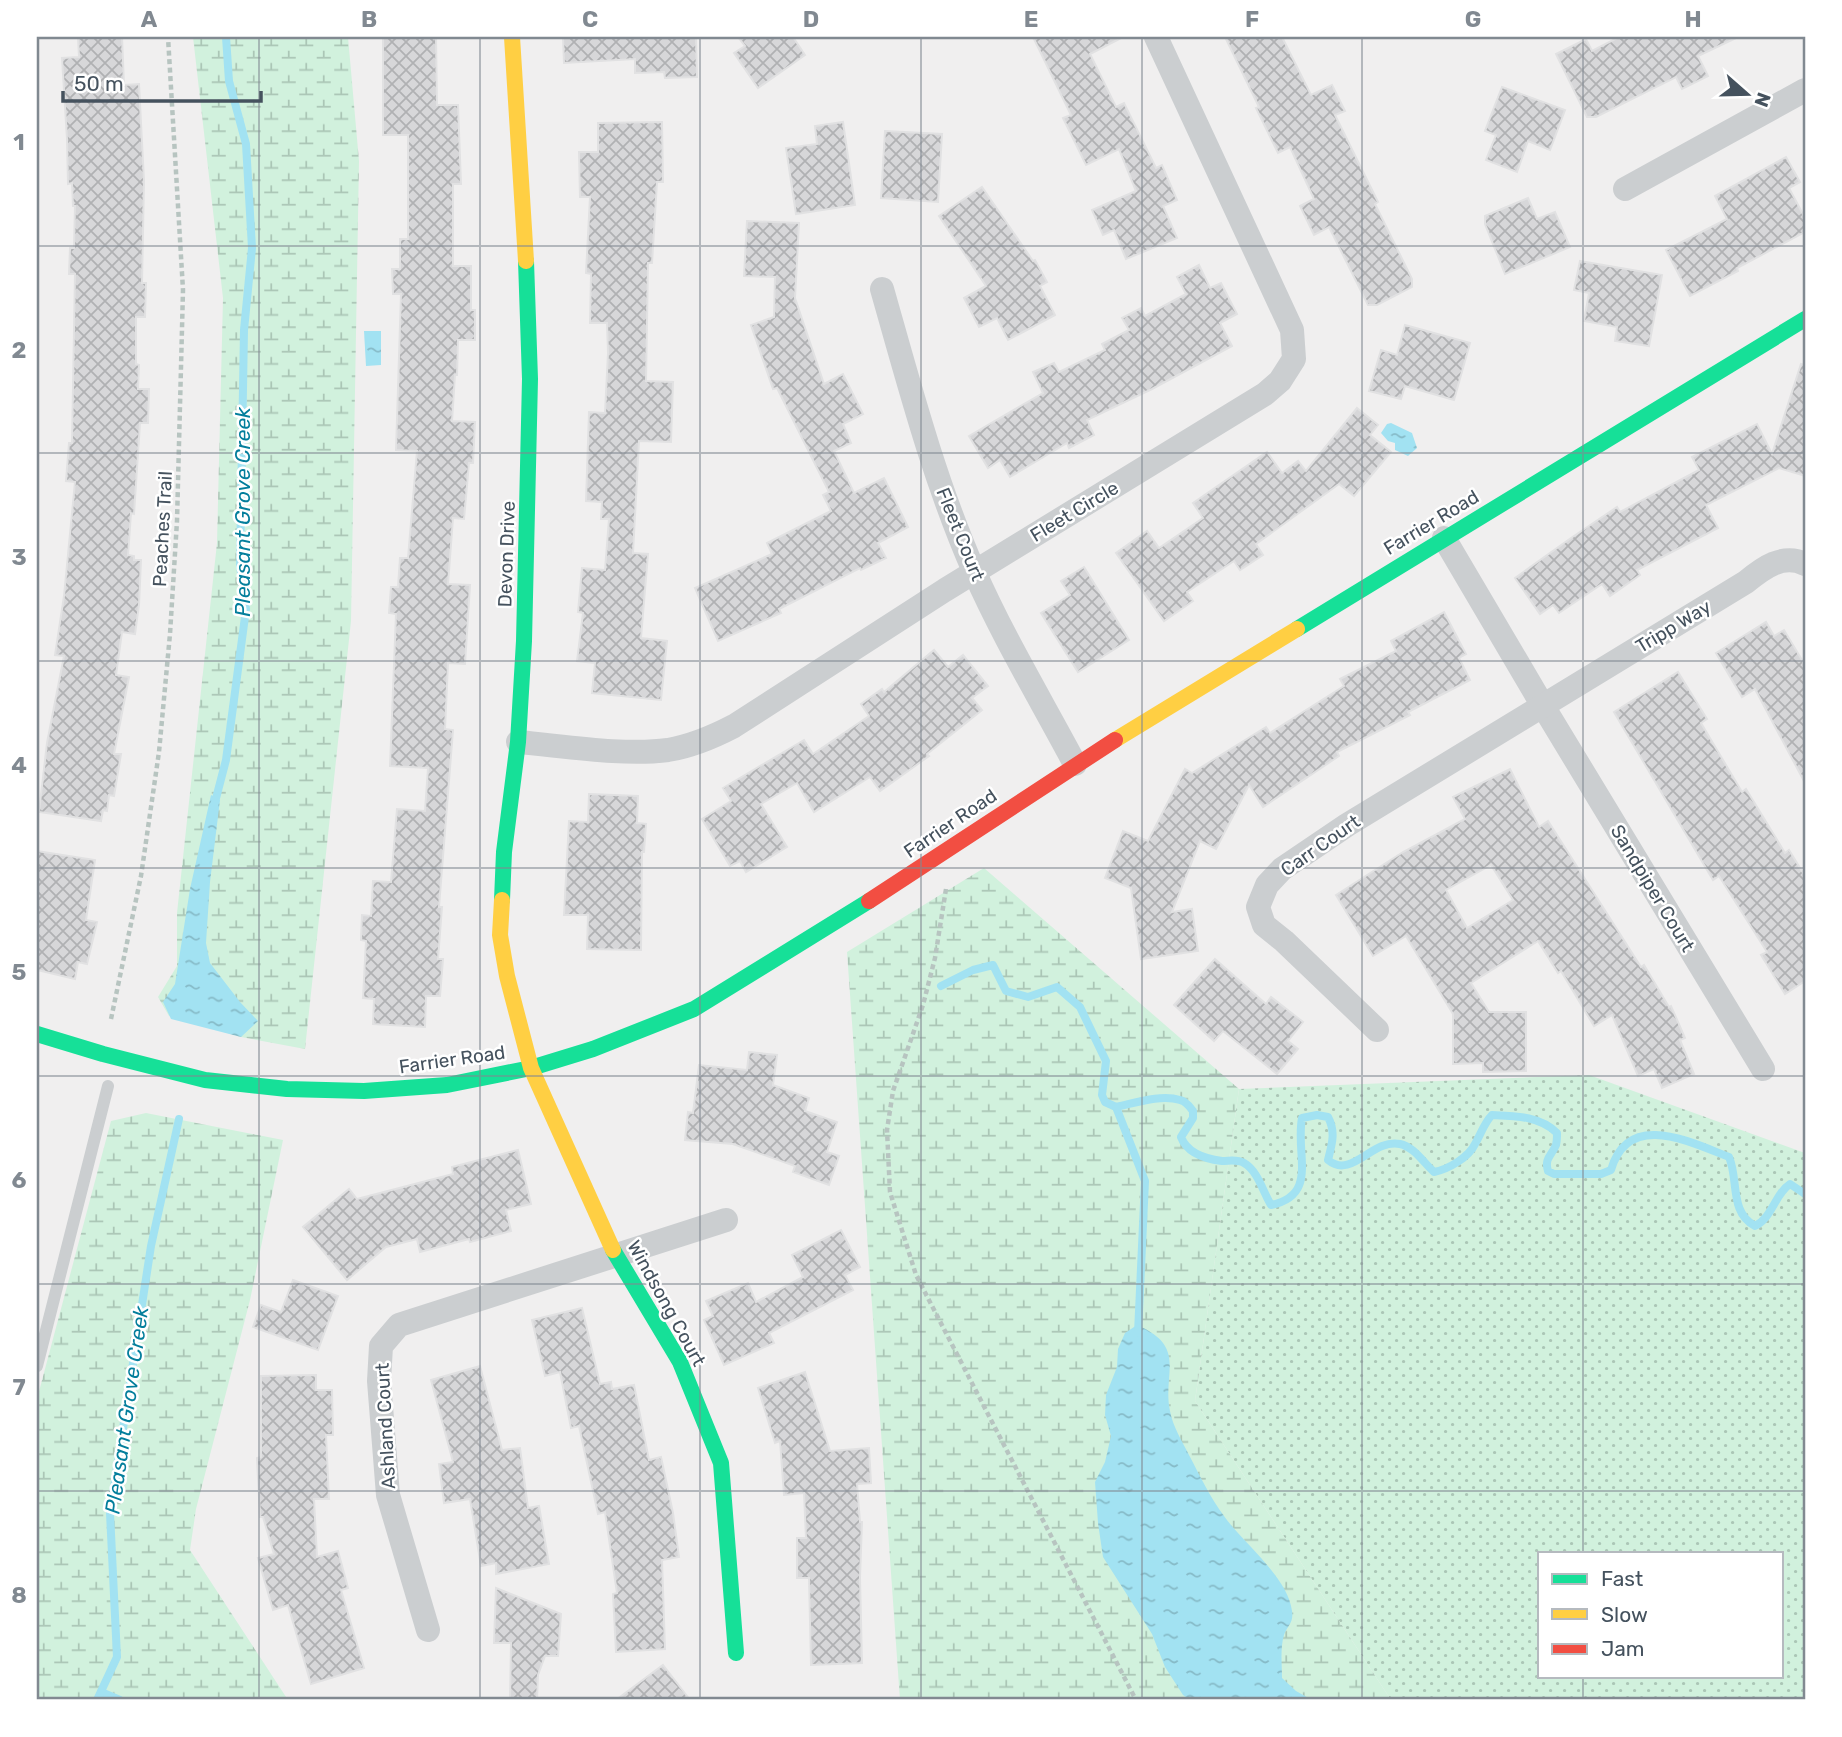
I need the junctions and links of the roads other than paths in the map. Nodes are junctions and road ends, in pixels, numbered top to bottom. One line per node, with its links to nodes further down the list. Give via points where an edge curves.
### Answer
1 (512, 37): 11 (street, Devon Drive, via 530,379)
2 (1156, 37): 9 (street, Fleet Circle, via 1283,307 1292,330 1294,359 1265,394)
3 (1805, 90): 4 (street)
4 (1625, 189)
5 (882, 289): 9 (street, Fleet Court, via 928,451)
6 (1805, 319): 7 (street, Farrier Road)
7 (1444, 538): 10 (street, Sandpiper Court); 12 (street, Farrier Road)
8 (1805, 564): 10 (street, Tripp Way, via 1784,559 1771,565)
9 (975, 573): 11 (street, Fleet Circle, via 702,742 668,750 633,751); 12 (street, Fleet Court)
10 (1543, 706): 13 (street, Carr Court, via 1347,825 1282,869 1268,886 1258,907 1264,925); 16 (street, Sandpiper Court)
11 (518, 742): 15 (street, Devon Drive, via 500,935)
12 (1075, 764): 15 (street, Farrier Road, via 925,866 694,1009)
13 (1377, 1030)
14 (37, 1034): 15 (street, Farrier Road, via 205,1080 287,1089 364,1091 447,1084)
15 (530, 1068): 19 (street, Windsong Court)
16 (1763, 1069)
17 (108, 1086): 20 (lane)
18 (726, 1220): 19 (street, Ashland Court)
19 (616, 1256): 21 (street, Ashland Court, via 399,1325 381,1346 379,1381 388,1495); 22 (street, Windsong Court, via 680,1362 721,1463)
20 (37, 1366)
21 (428, 1630)
22 (736, 1653)

